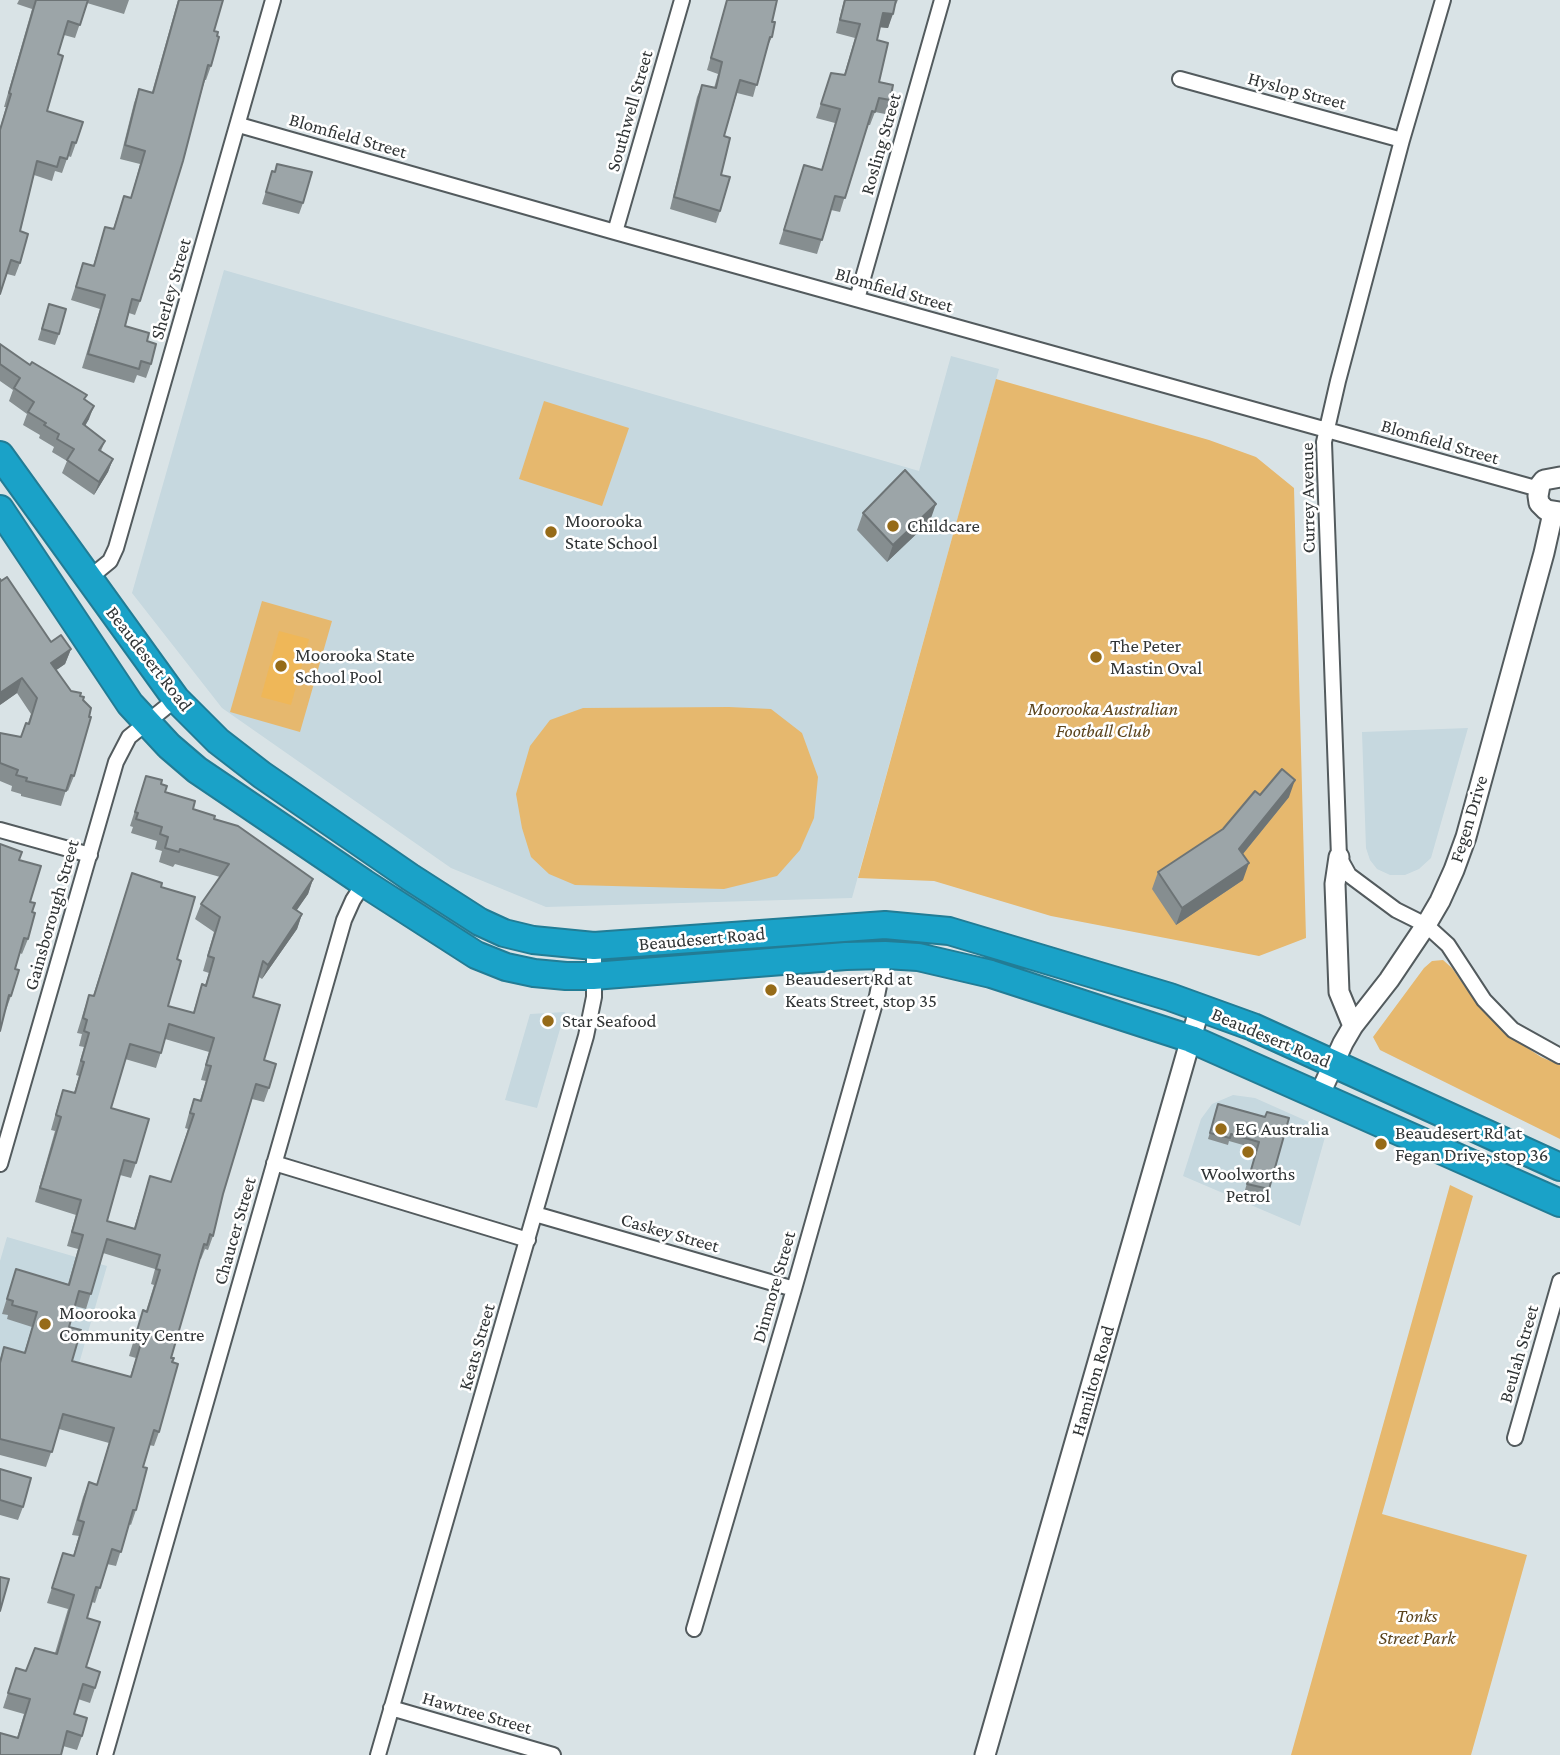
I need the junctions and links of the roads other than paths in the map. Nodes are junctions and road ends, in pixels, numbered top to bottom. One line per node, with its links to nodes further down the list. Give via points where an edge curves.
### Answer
1 (273, 0): 6 (street, Sherley Street)
2 (682, 0): 8 (street, Southwell Street)
3 (942, 0): 9 (street, Rosling Street)
4 (1443, 0): 7 (street, Currey Avenue)
5 (1180, 79): 7 (street, Hyslop Street)
6 (239, 125): 8 (street, Blomfield Street); 16 (street, Sherley Street, via 116,548 110,561)
7 (1402, 140): 10 (street, Currey Avenue)
8 (615, 232): 9 (street, Blomfield Street)
9 (858, 299): 10 (street, Blomfield Street)
10 (1326, 430): 13 (street, Blomfield Street); 21 (street, Currey Avenue)
11 (0, 454): 16 (highway, Beaudesert Road)
12 (1560, 477): 13 (street, via 1547,478)
13 (1539, 489): 15 (street, via 1539,503)
14 (0, 509): 18 (highway, Beaudesert Road)
15 (1556, 512): 23 (street, Fegen Drive, via 1466,837)
16 (88, 579): 17 (highway, Beaudesert Road)
17 (176, 699): 18 (street, Gainsborough Street); 24 (highway, Beaudesert Road, via 218,741 262,775 480,922 533,940)
18 (145, 722): 20 (street, Gainsborough Street, via 129,737 116,762); 22 (highway, Beaudesert Road, via 197,770)
19 (0, 830): 20 (street)
20 (90, 855): 33 (street, Gainsborough Street)
21 (1339, 857): 23 (street, via 1349,875 1369,891); 28 (street, via 1335,884 1339,992)
22 (364, 883): 26 (highway, Beaudesert Road, via 476,955 534,973); 34 (street, Chaucer Street, via 344,920)
23 (1426, 925): 28 (street, Fegen Drive); 30 (street, via 1448,945 1484,1000 1513,1030)
24 (594, 946): 26 (street, Keats Street); 27 (highway, Beaudesert Road, via 914,926 994,943)
25 (885, 955): 26 (highway, Beaudesert Road); 29 (highway, Beaudesert Road, via 918,957 992,974); 41 (street, Dinmore Street)
26 (593, 976): 38 (street, Keats Street, via 589,1025)
27 (1200, 1007): 29 (street, Hamilton Road); 31 (highway, Beaudesert Road)
28 (1353, 1026): 31 (street, Fegen Drive)
29 (1191, 1039): 32 (highway, Beaudesert Road); 48 (street, Hamilton Road)
30 (1560, 1056)
31 (1333, 1064): 32 (street, Fegen Drive); 36 (highway, Beaudesert Road)
32 (1319, 1096): 37 (highway, Beaudesert Road)
33 (7, 1115): 35 (street, Gainsborough Street)
34 (275, 1163): 39 (street); 45 (street, Chaucer Street)
35 (0, 1164)
36 (1560, 1167)
37 (1560, 1203)
38 (535, 1214): 39 (street, Keats Street); 41 (street, Caskey Street)
39 (528, 1240): 44 (street, Keats Street)
40 (1560, 1281): 42 (street, Beulah Street)
41 (794, 1289): 43 (street, Dinmore Street)
42 (1515, 1438)
43 (694, 1629)
44 (391, 1708): 46 (street, Keats Street); 47 (street, Hawtree Street)
45 (105, 1755)
46 (378, 1755)
47 (553, 1755)
48 (985, 1755)

